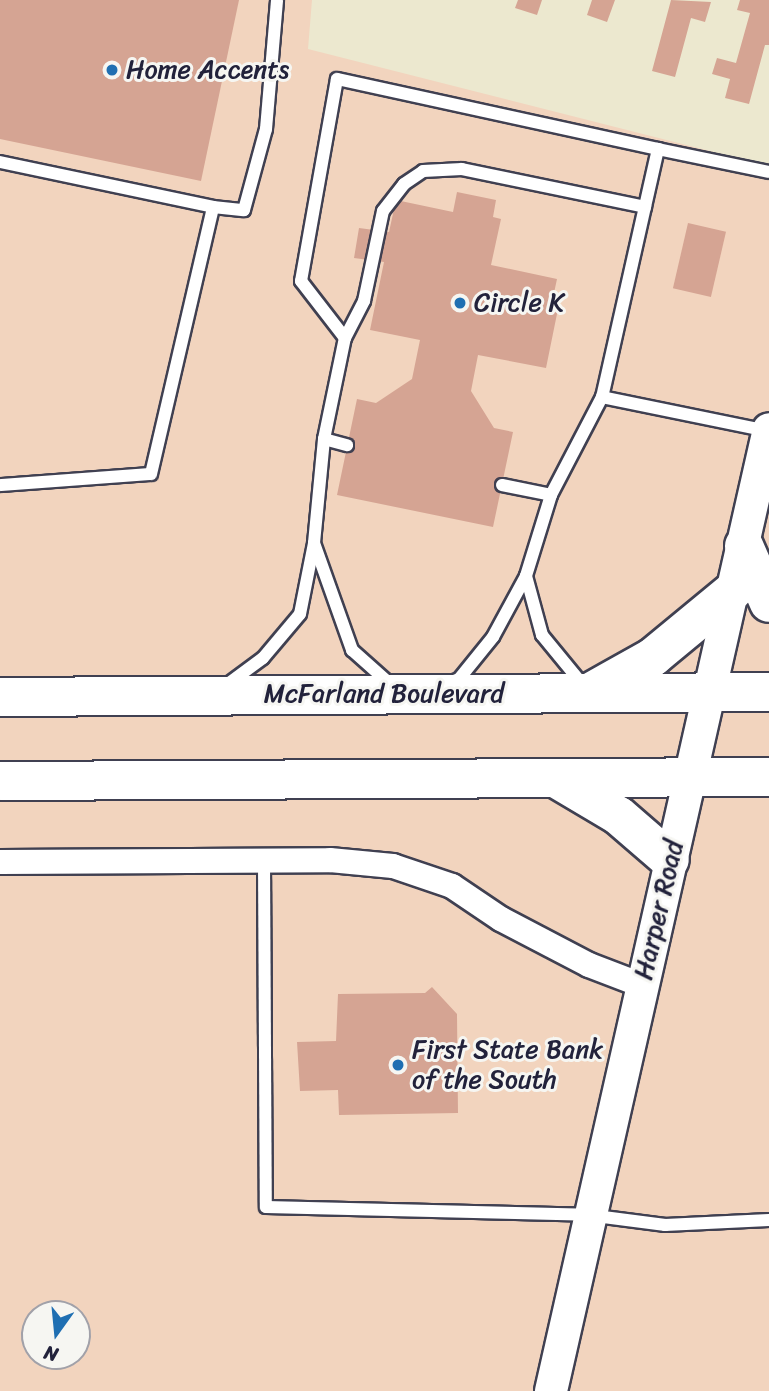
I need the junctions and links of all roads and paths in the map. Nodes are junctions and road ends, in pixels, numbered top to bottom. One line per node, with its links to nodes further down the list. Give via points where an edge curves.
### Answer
1 (277, 0): 5 (lane, via 266,129 244,210)
2 (658, 149): 4 (lane); 6 (lane); 7 (lane, via 337,79 301,281)
3 (0, 162): 5 (lane)
4 (769, 172)
5 (213, 207): 12 (lane, via 151,474)
6 (645, 207): 7 (lane, via 462,169 423,171 404,184 383,211 364,301); 8 (lane)
7 (345, 338): 10 (lane)
8 (602, 397): 9 (lane); 14 (lane)
9 (769, 430): 16 (street)
10 (324, 439): 11 (lane); 15 (lane)
11 (347, 445)
12 (0, 485)
13 (502, 485): 14 (lane)
14 (551, 495): 17 (lane)
15 (314, 543): 22 (lane, via 352,650 384,681); 23 (lane, via 300,614 263,658)
16 (744, 546): 18 (highway)
17 (526, 576): 19 (lane, via 542,635); 22 (lane, via 493,637 459,679)
18 (752, 596): 19 (highway); 20 (street, Harper Road)
19 (591, 692): 20 (highway, McFarland Boulevard); 22 (highway, McFarland Boulevard)
20 (711, 692): 21 (highway, McFarland Boulevard); 28 (street, Harper Road)
21 (769, 692)
22 (422, 694): 23 (highway, McFarland Boulevard)
23 (213, 696): 25 (highway, McFarland Boulevard)
24 (0, 697): 25 (highway, McFarland Boulevard)
25 (38, 697): 26 (highway)
26 (0, 706)
27 (769, 776): 28 (highway)
28 (689, 777): 29 (highway); 31 (street, Harper Road)
29 (555, 778): 30 (highway); 31 (highway, via 619,816)
30 (0, 781)
31 (670, 860): 34 (street, Harper Road)
32 (264, 861): 33 (street); 34 (street, via 393,866 452,886 501,919 589,965); 35 (lane, via 266,1207)
33 (0, 862)
34 (641, 985): 35 (street, Harper Road)
35 (588, 1215): 36 (lane, via 665,1225); 37 (street, Harper Road)
36 (769, 1220)
37 (551, 1391)

